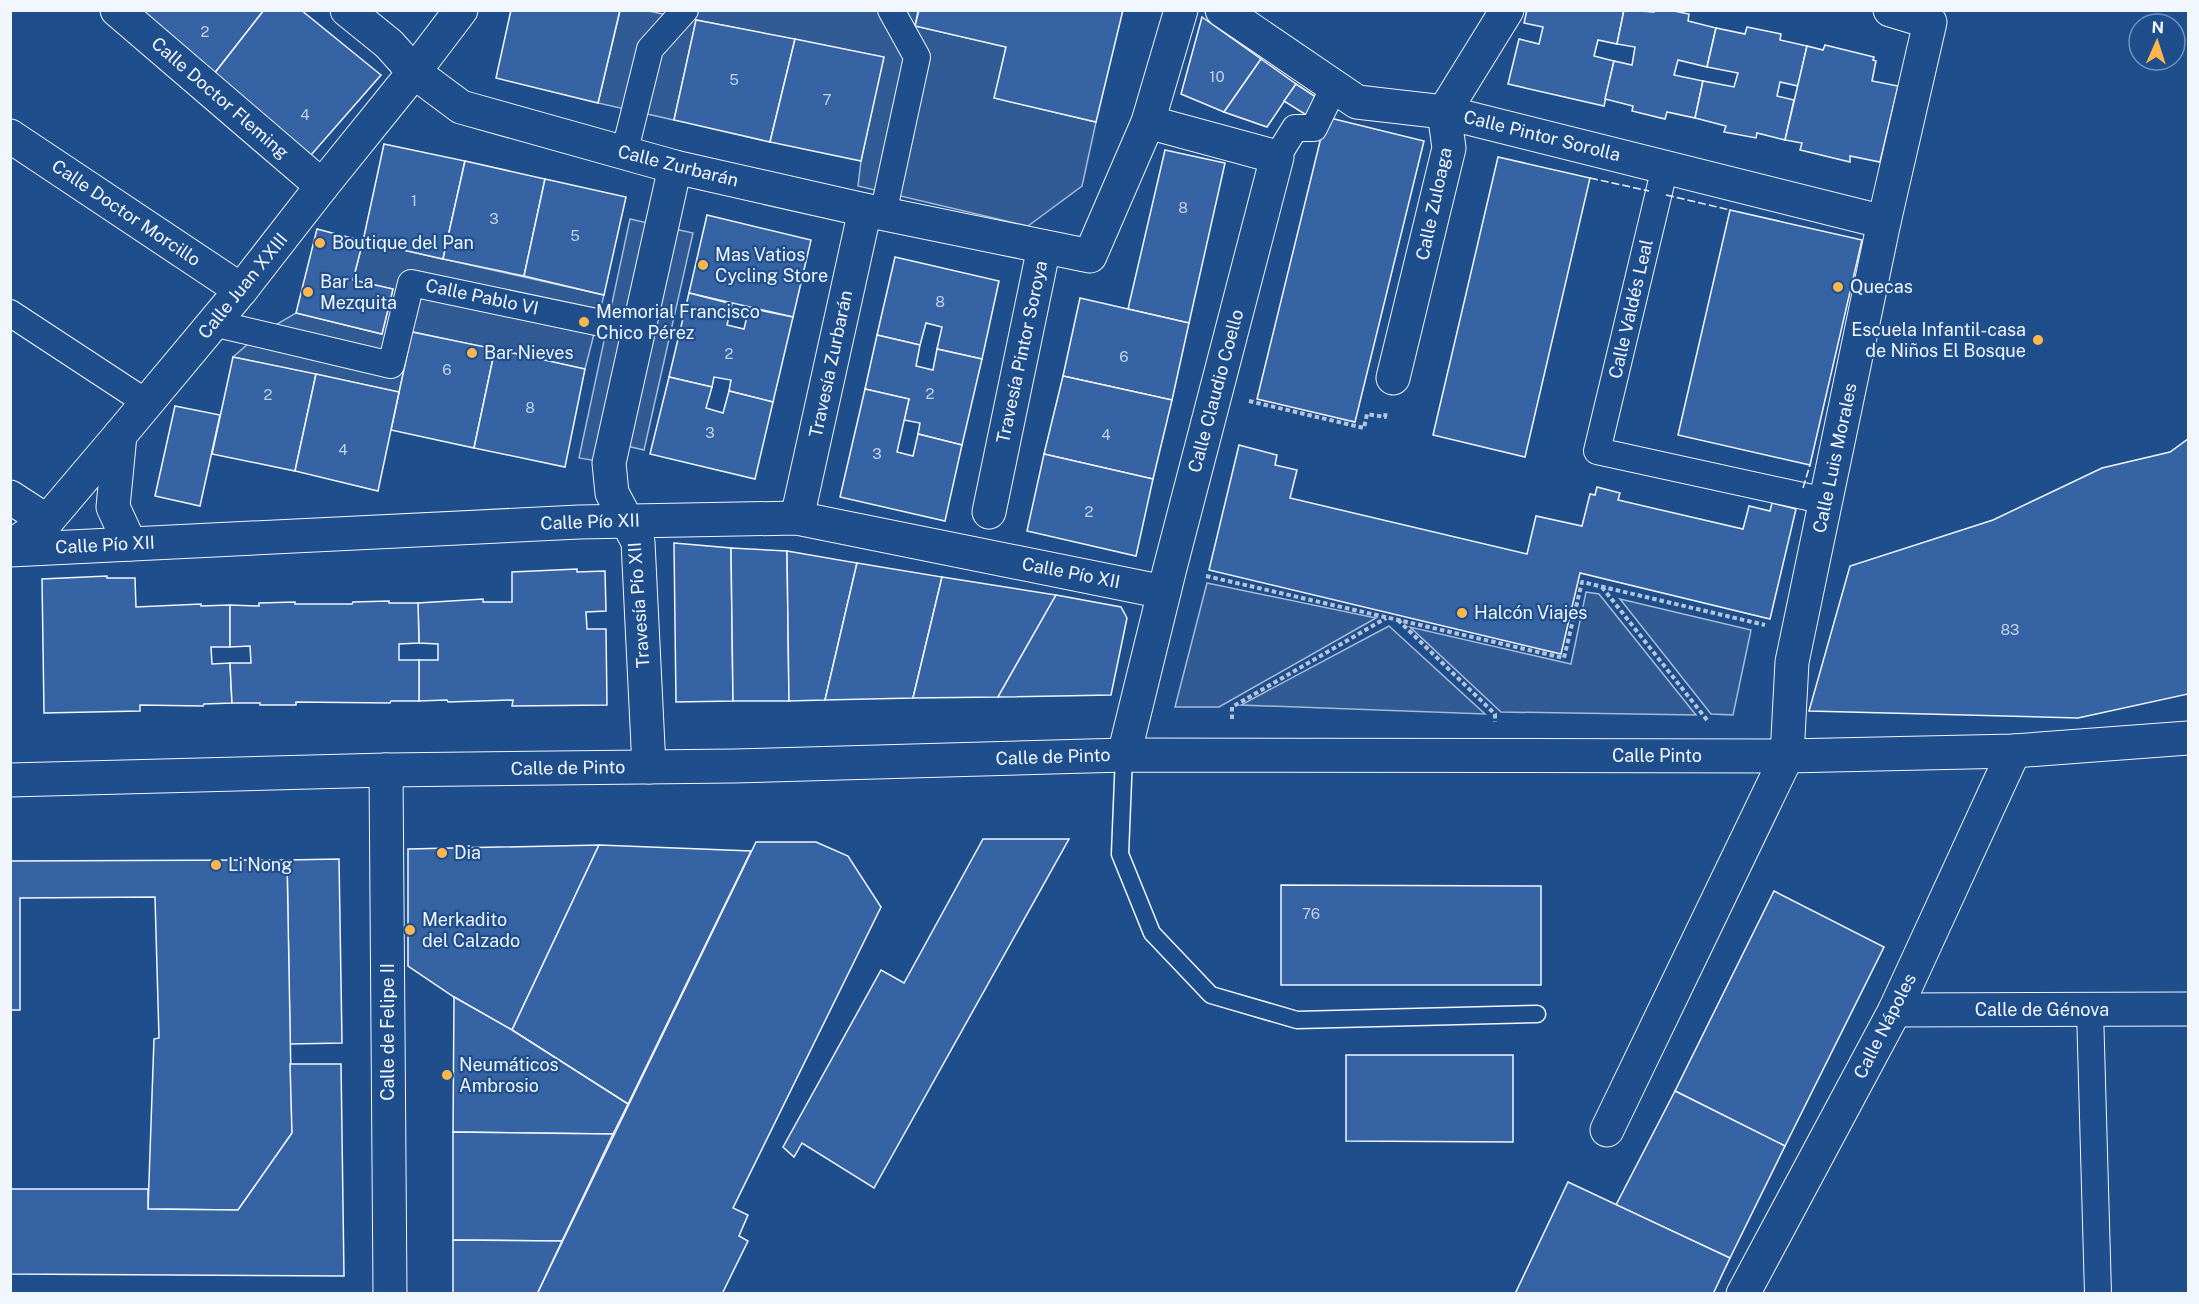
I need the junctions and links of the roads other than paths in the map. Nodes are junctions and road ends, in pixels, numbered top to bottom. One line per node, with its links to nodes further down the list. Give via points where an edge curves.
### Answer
1 (117, 10): 19 (street, Calle Doctor Fleming)
2 (347, 10): 10 (street, Calle Zurbarán, via 389,44)
3 (461, 10): 10 (street, Calle Juan XXIII)
4 (685, 10): 15 (street, via 650,49)
5 (891, 10): 20 (street, via 917,57)
6 (1181, 10): 13 (street, Travesía Pintor Soroya)
7 (1222, 10): 11 (street, Calle Pintor Sorolla)
8 (1507, 10): 12 (street)
9 (1890, 10): 21 (street, Calle Luis Morales, via 1929,22)
10 (414, 72): 15 (street, Calle Zurbarán, via 461,106); 19 (street, Calle Juan XXIII)
11 (1334, 87): 12 (street, Calle Pintor Sorolla, via 1357,102); 16 (street, via 1314,128 1295,128)
12 (1444, 112): 17 (street, Calle Pintor Sorolla); 27 (street, Calle Zuloaga, via 1449,148)
13 (1148, 122): 16 (street); 22 (street, Travesía Pintor Soroya, via 1090,256)
14 (10, 136): 23 (street, Calle Doctor Morcillo)
15 (624, 154): 18 (street, Calle Zurbarán)
16 (1277, 157): 38 (street, Calle Claudio Coello)
17 (1665, 166): 21 (street, Calle Pintor Sorolla); 31 (street, Calle Valdés Leal, via 1596,451)
18 (675, 167): 20 (street, Calle Zurbarán); 26 (street, Travesía Pío XII)
19 (322, 186): 23 (street, Calle Juan XXIII)
20 (874, 212): 22 (street, Calle Zurbarán); 33 (street, Travesía Zurbarán)
21 (1884, 222): 31 (street, Calle Luis Morales)
22 (1044, 247): 32 (street, Travesía Pintor Soroya)
23 (241, 290): 25 (street, Calle Juan XXIII)
24 (10, 313): 28 (street)
25 (213, 323): 26 (street, Calle Pablo VI, via 391,365 411,283); 28 (street, Calle Juan XXIII)
26 (639, 331): 34 (street, Travesía Pío XII, via 609,464 612,494)
27 (1393, 378)
28 (147, 402): 29 (street, Calle Juan XXIII)
29 (120, 435): 35 (street, Calle Juan XXIII); 36 (street, via 113,507)
30 (10, 496): 35 (street)
31 (1826, 501): 42 (street, Calle Luis Morales, via 1792,662)
32 (988, 512)
33 (797, 518): 34 (street, Calle Pío XII); 38 (street, Calle Pío XII)
34 (627, 520): 36 (street, Calle Pío XII); 44 (street, Travesía Pío XII, via 638,542)
35 (47, 521): 37 (street, Calle Juan XXIII)
36 (130, 544): 37 (street, Calle Pío XII)
37 (10, 548)
38 (1167, 580): 41 (street, Calle Claudio Coello)
39 (2188, 738): 40 (street, Calle Pinto)
40 (2014, 751): 42 (street, Calle Pinto); 48 (street, Calle Nápoles)
41 (1124, 755): 42 (street, Calle Pinto); 44 (street, Calle de Pinto); 50 (lane, via 1120,854 1152,933 1211,995 1297,1020)
42 (1787, 756): 51 (street)
43 (10, 761): 46 (street)
44 (649, 767): 45 (street, Calle de Pinto)
45 (386, 770): 46 (street, Calle de Pinto); 52 (street, Calle de Felipe II)
46 (11, 780)
47 (2188, 1009): 49 (street, Calle de Génova)
48 (1895, 1010): 49 (street, Calle de Génova); 53 (street, Calle Nápoles)
49 (2090, 1010): 54 (street)
50 (1538, 1014)
51 (1607, 1130)
52 (390, 1293)
53 (1743, 1293)
54 (2098, 1293)

